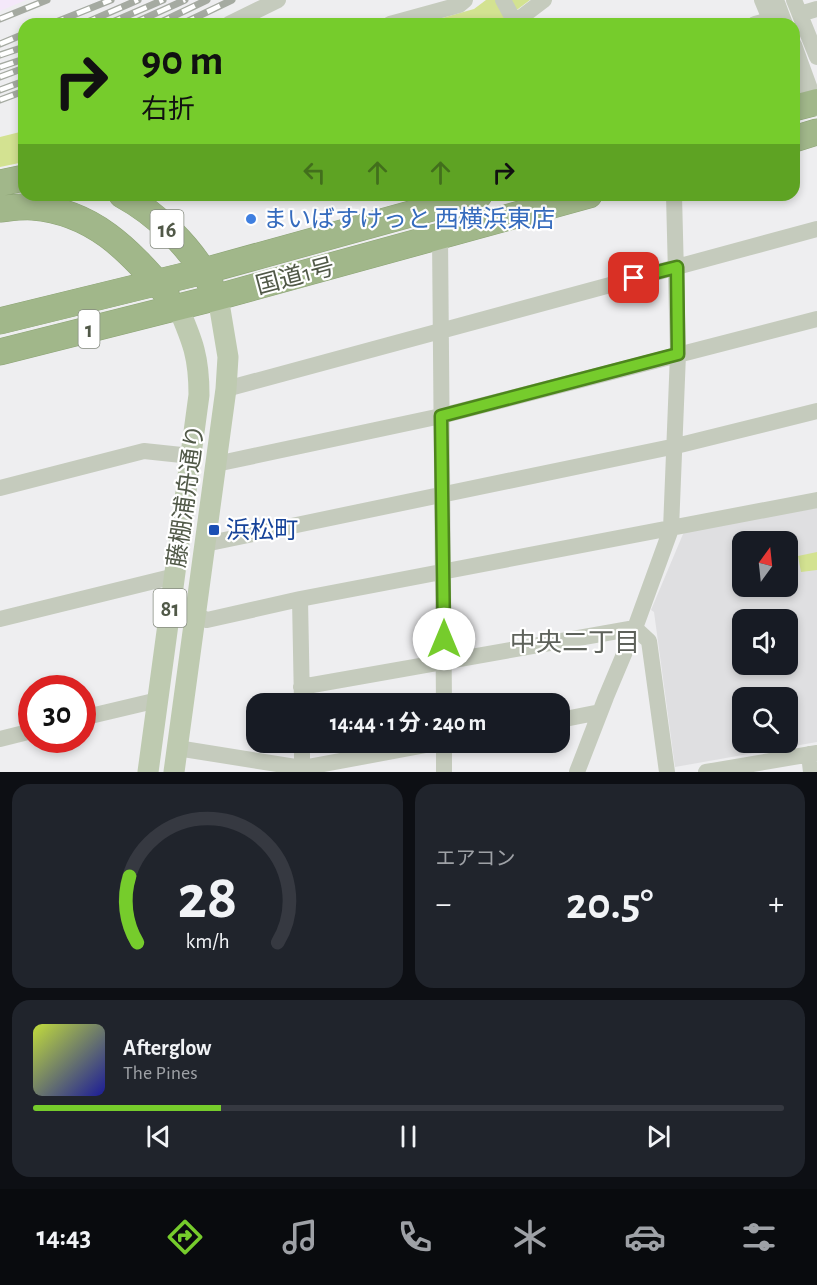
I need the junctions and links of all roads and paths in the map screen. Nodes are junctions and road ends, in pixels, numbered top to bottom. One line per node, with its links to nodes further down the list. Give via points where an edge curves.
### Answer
1 (278, 0): 9 (street)
2 (465, 0): 10 (street)
3 (503, 0): 11 (street)
4 (544, 0): 12 (street)
5 (762, 0): 13 (street)
6 (776, 0): 14 (street)
7 (797, 7): 8 (street); 15 (street)
8 (817, 9)
9 (241, 18)
10 (412, 18)
11 (514, 18)
12 (518, 18)
13 (769, 18)
14 (772, 18)
15 (817, 57)
16 (800, 69): 18 (street)
17 (800, 89): 18 (street)
18 (809, 105)
19 (817, 132): 20 (highway)
20 (800, 137)
21 (18, 179): 22 (highway)
22 (0, 183)
23 (140, 201): 31 (highway, 16)
24 (458, 201): 31 (highway, 国道1号 / 1)
25 (567, 201): 29 (highway, 国道1号 / 1)
26 (675, 201): 30 (street)
27 (0, 209): 32 (highway, 16, via 31,206 82,218 105,232)
28 (817, 229): 30 (street)
29 (440, 236): 33 (highway, 国道1号 / 1); 37 (street)
30 (677, 267): 37 (street); 39 (street)
31 (204, 271): 32 (highway, 1); 33 (highway, 16)
32 (157, 282): 34 (highway, 16); 36 (highway, 1)
33 (218, 297): 34 (highway, 国道1号 / 1); 40 (main road, 藤棚浦舟通り / 81, via 228,357)
34 (178, 307): 38 (highway, 国道1号 / 1); 44 (main road, 藤棚浦舟通り / 81, via 198,362 199,395)
35 (817, 320): 39 (street)
36 (0, 321)
37 (440, 332): 40 (street); 42 (street)
38 (0, 352)
39 (678, 354): 42 (street); 43 (street)
40 (226, 389): 45 (main road, 藤棚浦舟通り / 81)
41 (817, 411): 43 (street)
42 (441, 416): 45 (street); 47 (street)
43 (675, 446): 47 (street); 49 (street)
44 (191, 456): 46 (street, via 144,451); 52 (main road, 藤棚浦舟通り / 81)
45 (216, 464): 50 (main road, 藤棚浦舟通り / 81)
46 (0, 488)
47 (443, 496): 50 (street); 51 (street)
48 (817, 500): 49 (street)
49 (671, 529): 51 (street); 57 (street)
50 (205, 544): 55 (main road, 藤棚浦舟通り / 81)
51 (443, 573): 53 (street); 58 (street)
52 (175, 576): 54 (main road, 藤棚浦舟通り / 81); 56 (street)
53 (300, 599): 55 (street, via 207,620); 59 (street)
54 (170, 612): 55 (street); 62 (main road, 藤棚浦舟通り / 81)
55 (195, 615): 68 (main road, 藤棚浦舟通り / 81)
56 (0, 619)
57 (635, 628): 58 (street); 63 (street); 78 (street, via 649,641)
58 (444, 662): 60 (street); 61 (street)
59 (301, 693)
60 (310, 693)
61 (444, 693)
62 (158, 700): 64 (street); 74 (main road, 藤棚浦舟通り / 81)
63 (600, 712): 65 (street); 77 (street)
64 (96, 715)
65 (570, 718)
66 (18, 734): 67 (street)
67 (0, 739)
68 (177, 748): 73 (street); 75 (main road, 藤棚浦舟通り / 81)
69 (302, 753): 73 (street)
70 (388, 753): 73 (street)
71 (443, 753): 76 (street)
72 (813, 753): 79 (street); 80 (street)
73 (302, 770)
74 (148, 772)
75 (174, 772)
76 (444, 772)
77 (577, 772)
78 (668, 772)
79 (706, 772)
80 (811, 772)

